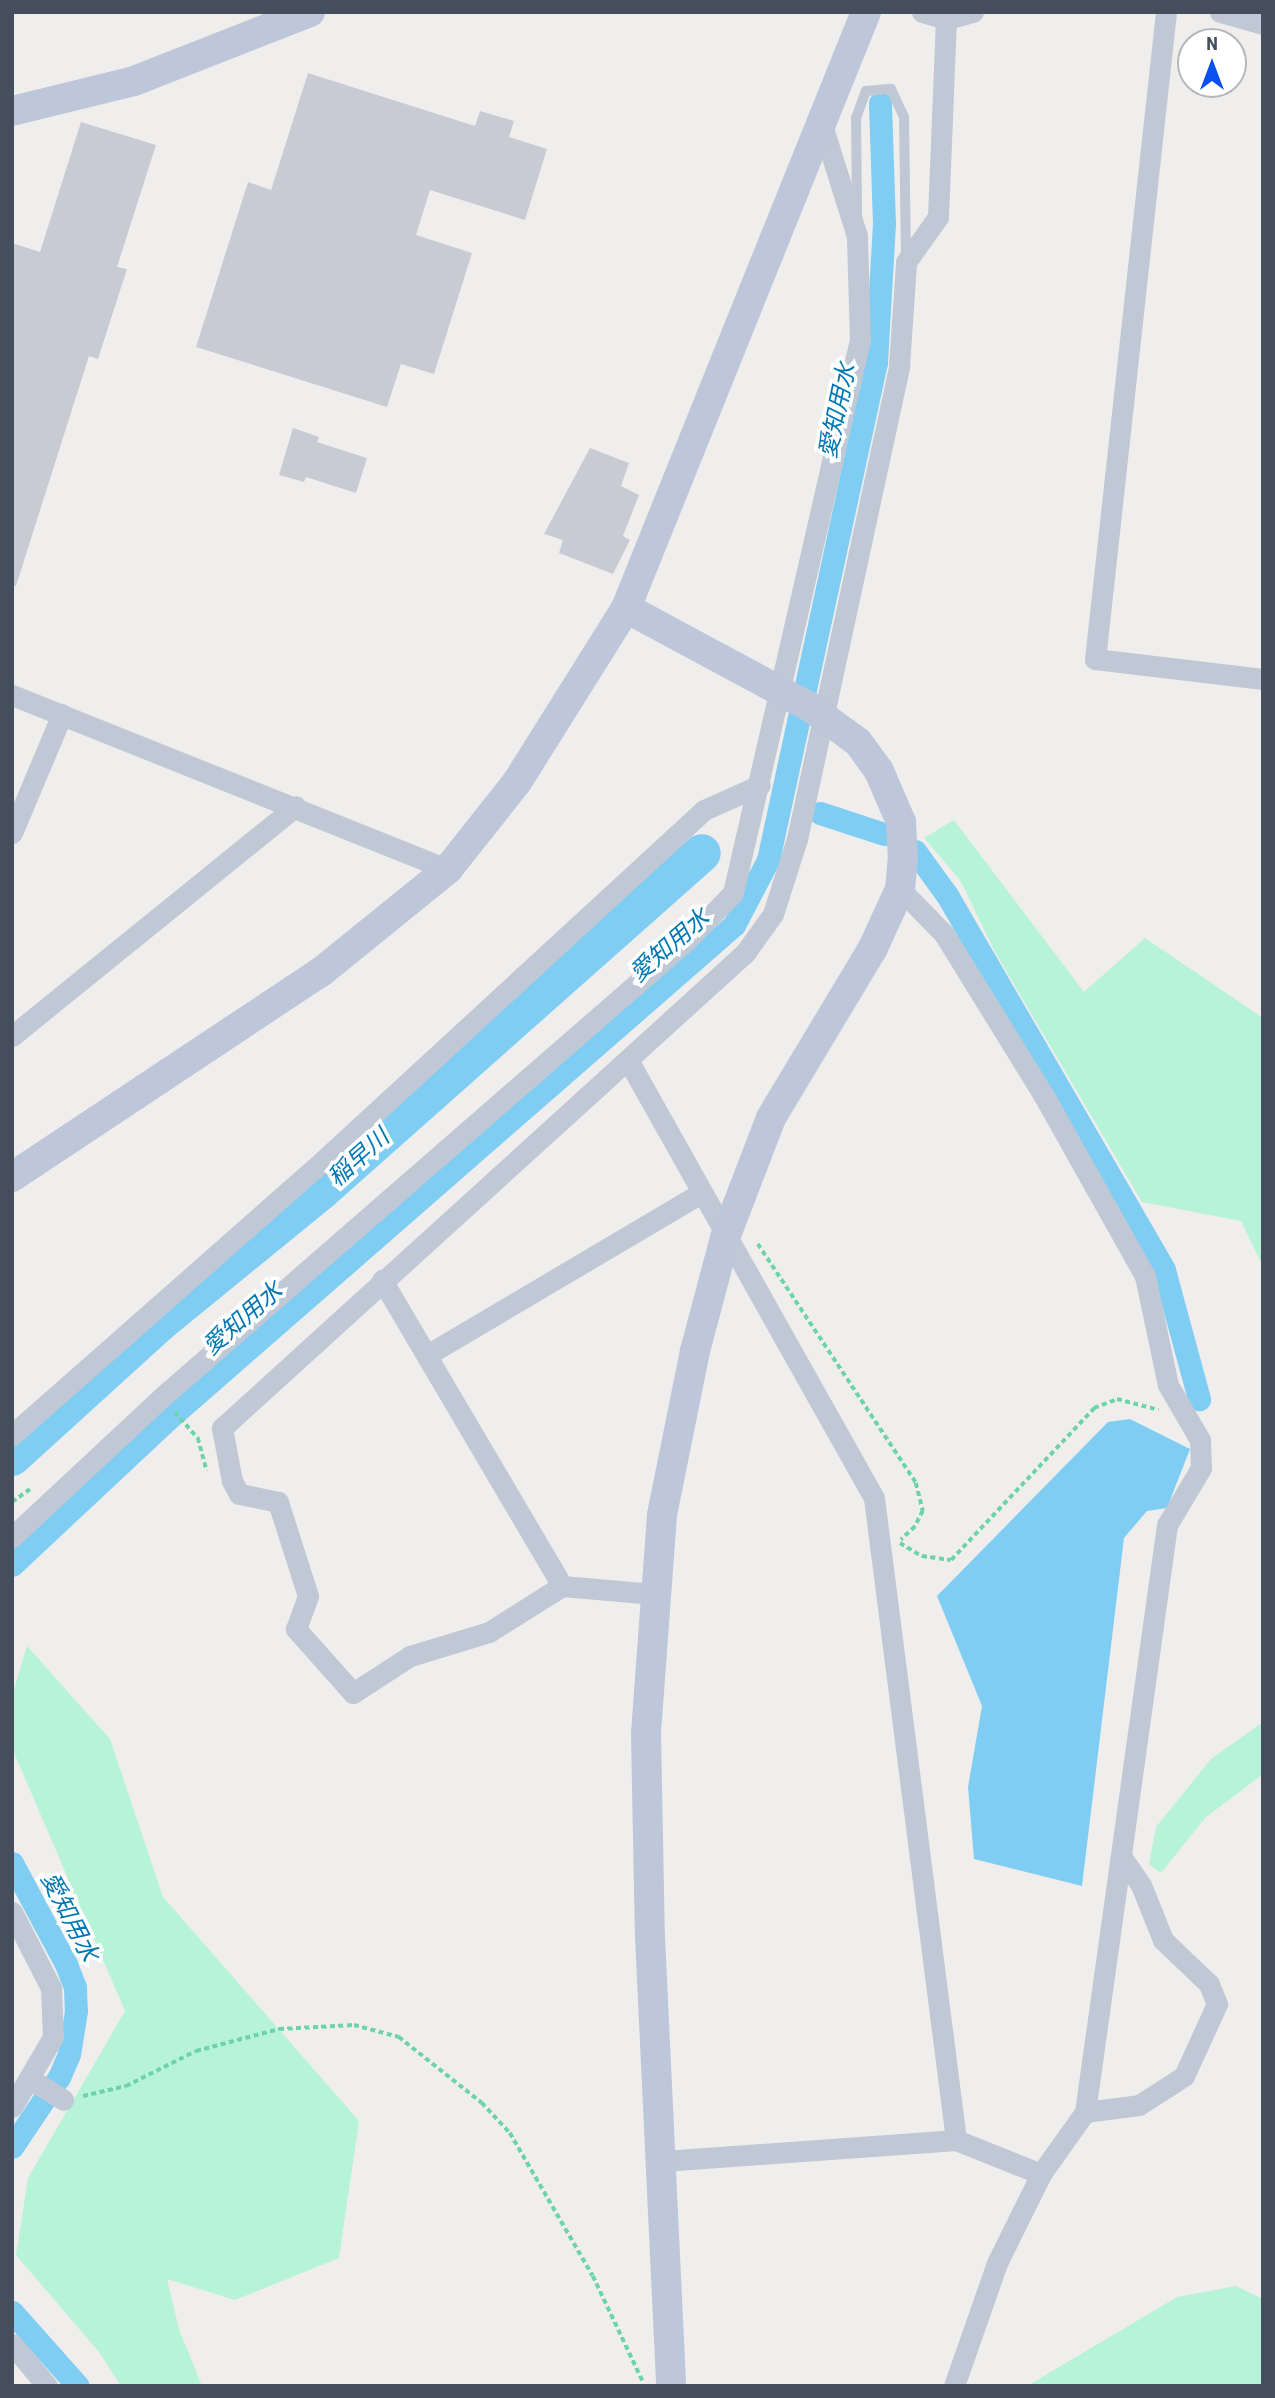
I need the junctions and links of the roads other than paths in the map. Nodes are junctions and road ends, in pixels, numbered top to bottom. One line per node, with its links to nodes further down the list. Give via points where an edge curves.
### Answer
1 (310, 12): 9 (street, via 134,82)
2 (866, 12): 10 (street)
3 (922, 12): 7 (street)
4 (973, 12): 7 (street)
5 (1166, 12): 14 (street, via 1095,659)
6 (1220, 12): 8 (street)
7 (946, 19): 12 (street, via 938,217)
8 (1263, 24)
9 (12, 111)
10 (822, 125): 11 (street); 13 (street)
11 (857, 236): 12 (lane, via 856,118 866,91 891,89 904,117); 15 (street, via 860,341)
12 (906, 262): 17 (street, via 899,366)
13 (626, 608): 15 (street); 22 (street, via 517,782)
14 (1263, 679)
15 (780, 694): 17 (street); 19 (street)
16 (12, 695): 18 (street)
17 (817, 711): 23 (street, via 858,743 879,771 901,822); 25 (street, via 797,839 773,914 746,953)
18 (62, 714): 20 (street); 21 (street)
19 (760, 785): 31 (street, via 704,810 314,1169); 32 (street, via 733,892 687,940 172,1387)
20 (296, 806): 22 (street); 24 (street)
21 (12, 833)
22 (448, 869): 26 (street, via 321,972)
23 (900, 889): 28 (street, via 873,948 771,1118); 35 (street, via 944,933 1044,1096 1145,1276 1168,1385 1200,1440 1201,1468 1167,1525)
24 (12, 1036)
25 (628, 1060): 27 (street); 29 (street)
26 (12, 1178)
27 (701, 1193): 28 (street); 30 (street)
28 (730, 1224): 34 (street, via 695,1351 668,1488); 41 (street, via 874,1499 889,1540)
29 (383, 1280): 30 (street); 33 (street, via 222,1428 232,1481 239,1494 278,1502 309,1596 296,1619 301,1639 353,1693 410,1656 489,1632)
30 (427, 1356): 33 (street)
31 (12, 1435)
32 (12, 1537)
33 (562, 1586): 34 (street)
34 (654, 1594): 42 (street, via 646,1760 649,1937)
35 (1121, 1856): 40 (street); 40 (street, via 1141,1885 1163,1940 1209,1984 1217,2004 1184,2076 1139,2105)
36 (12, 1912): 37 (street, via 51,1988 53,2037)
37 (34, 2081): 38 (street); 39 (street)
38 (63, 2100)
39 (12, 2107)
40 (1085, 2112): 43 (street)
41 (956, 2140): 42 (street); 43 (street)
42 (663, 2161): 46 (street)
43 (1041, 2174): 47 (street, via 997,2263)
44 (12, 2344): 45 (street)
45 (47, 2386)
46 (671, 2386)
47 (954, 2386)

